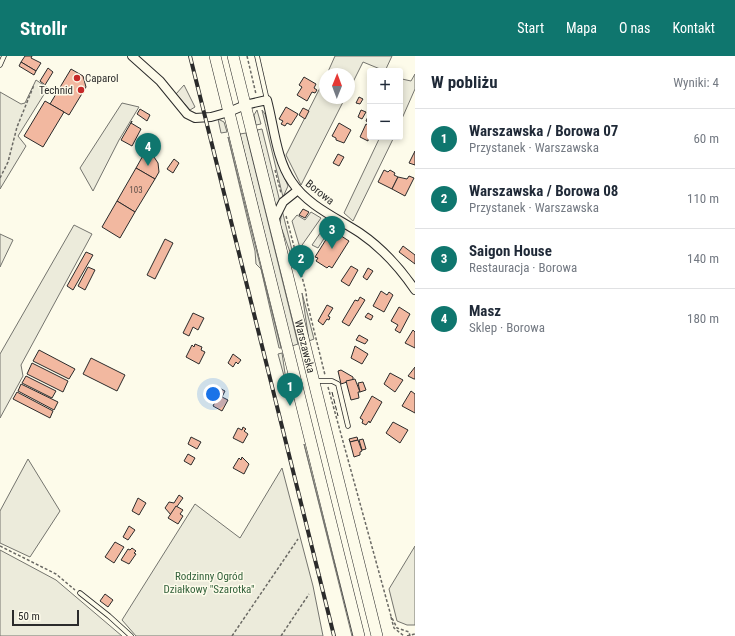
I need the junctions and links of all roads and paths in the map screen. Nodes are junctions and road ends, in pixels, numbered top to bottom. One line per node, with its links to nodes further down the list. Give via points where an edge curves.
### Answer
1 (4, 56): 7 (lane)
2 (132, 56): 12 (street, via 160,81 191,117 199,119)
3 (215, 56): 12 (main road, Warszawska)
4 (233, 56): 11 (main road, Warszawska)
5 (247, 56): 9 (path)
6 (257, 56): 10 (lane)
7 (0, 65)
8 (34, 85): 13 (path, via 17,127 8,162)
9 (257, 96)
10 (267, 100): 11 (street); 14 (street, Borowa, via 284,167)
11 (245, 105): 12 (street); 16 (main road, Warszawska)
12 (228, 112): 30 (main road, Warszawska)
13 (0, 178)
14 (298, 190): 16 (street, via 283,202); 17 (street, Borowa, via 380,249 406,276)
15 (284, 209): 18 (path)
16 (274, 221): 19 (main road, Warszawska)
17 (415, 290)
18 (326, 380): 19 (lane); 20 (lane, via 336,381 338,384); 25 (path)
19 (314, 381): 31 (main road, Warszawska)
20 (348, 426)
21 (298, 539): 28 (path)
22 (0, 546): 23 (path, via 56,574)
23 (80, 593): 27 (lane)
24 (309, 594): 29 (path)
25 (391, 616): 32 (path, via 394,628); 34 (path, via 397,628 409,632)
26 (415, 634): 34 (path)
27 (131, 636)
28 (232, 636)
29 (281, 636)
30 (359, 636)
31 (377, 636)
32 (404, 636)
33 (407, 636): 34 (path)
34 (410, 636)

